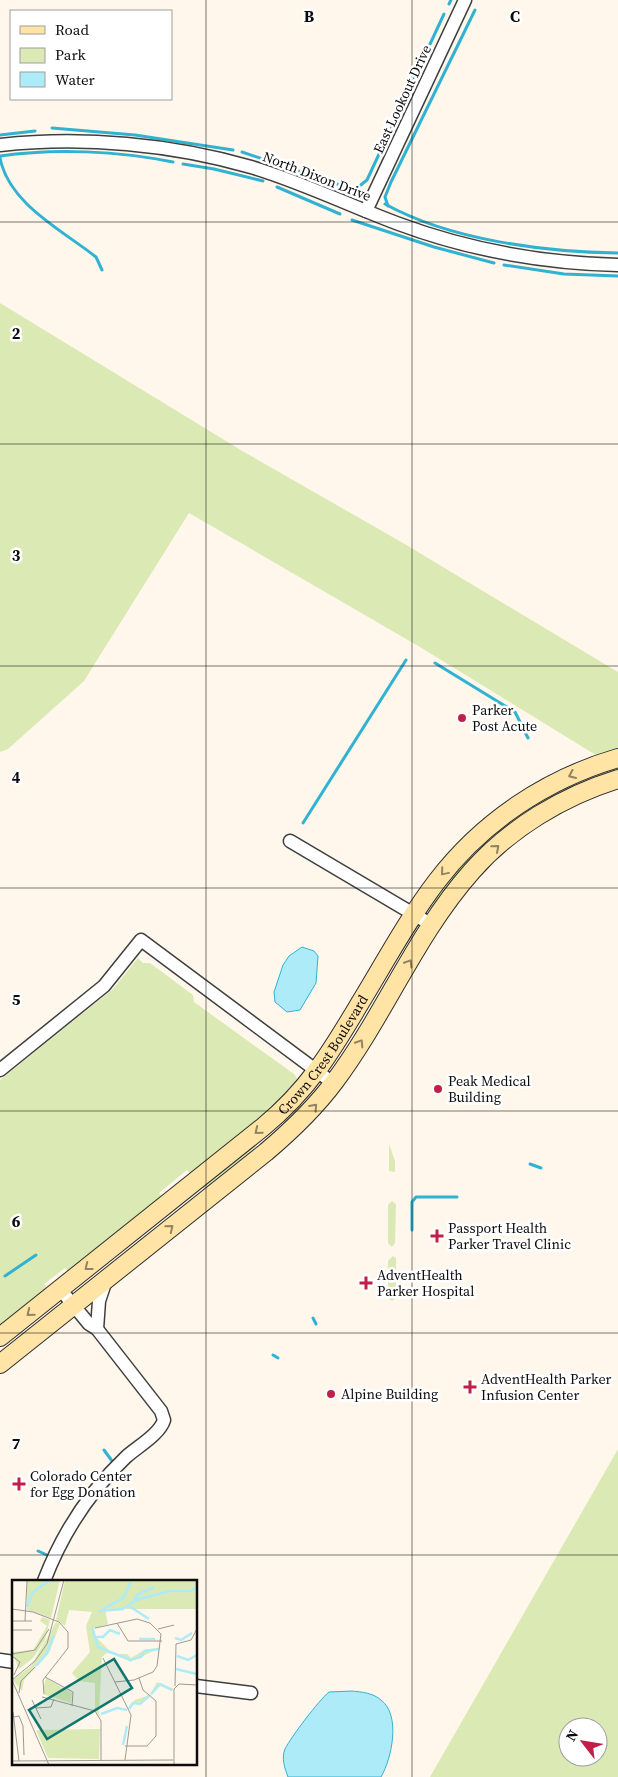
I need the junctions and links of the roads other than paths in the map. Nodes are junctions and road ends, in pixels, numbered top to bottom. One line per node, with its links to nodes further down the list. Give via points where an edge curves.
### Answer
1 (465, 0): 3 (street, East Lookout Drive)
2 (0, 144): 3 (street, North Dixon Drive, via 94,142 188,153 271,173)
3 (366, 211): 4 (street, North Dixon Drive, via 477,247 556,261)
4 (618, 265)
5 (618, 758): 8 (main road, Crown Crest Boulevard, one-way to 8, via 564,778 505,814 458,856)
6 (618, 779): 9 (main road, Crown Crest Boulevard, one-way to 6, via 472,870 518,830 565,800)
7 (290, 841): 8 (street)
8 (414, 915): 9 (street); 11 (main road, Crown Crest Boulevard)
9 (432, 925): 12 (main road, Crown Crest Boulevard, one-way to 9)
10 (0, 1070): 11 (street, via 104,986 141,940)
11 (317, 1072): 12 (street); 13 (main road, Crown Crest Boulevard, one-way to 13, via 274,1118)
12 (333, 1083): 14 (main road, Crown Crest Boulevard, one-way to 12, via 286,1135)
13 (184, 1191): 14 (street); 16 (main road, Crown Crest Boulevard, one-way to 16)
14 (197, 1206): 15 (main road, Crown Crest Boulevard, one-way to 14)
15 (106, 1279): 17 (main road, Crown Crest Boulevard); 18 (street, via 99,1301)
16 (60, 1289): 17 (street); 19 (main road, Crown Crest Boulevard, one-way to 19)
17 (73, 1305): 18 (street); 20 (main road, Crown Crest Boulevard)
18 (97, 1329): 23 (street, via 161,1411 164,1420 159,1429 123,1459 89,1498 57,1550)
19 (0, 1337)
20 (20, 1350): 21 (main road, Crown Crest Boulevard); 22 (main road, Crown Crest Boulevard)
21 (0, 1364)
22 (0, 1375)
23 (44, 1580)
24 (198, 1686): 25 (street)
25 (251, 1693)

